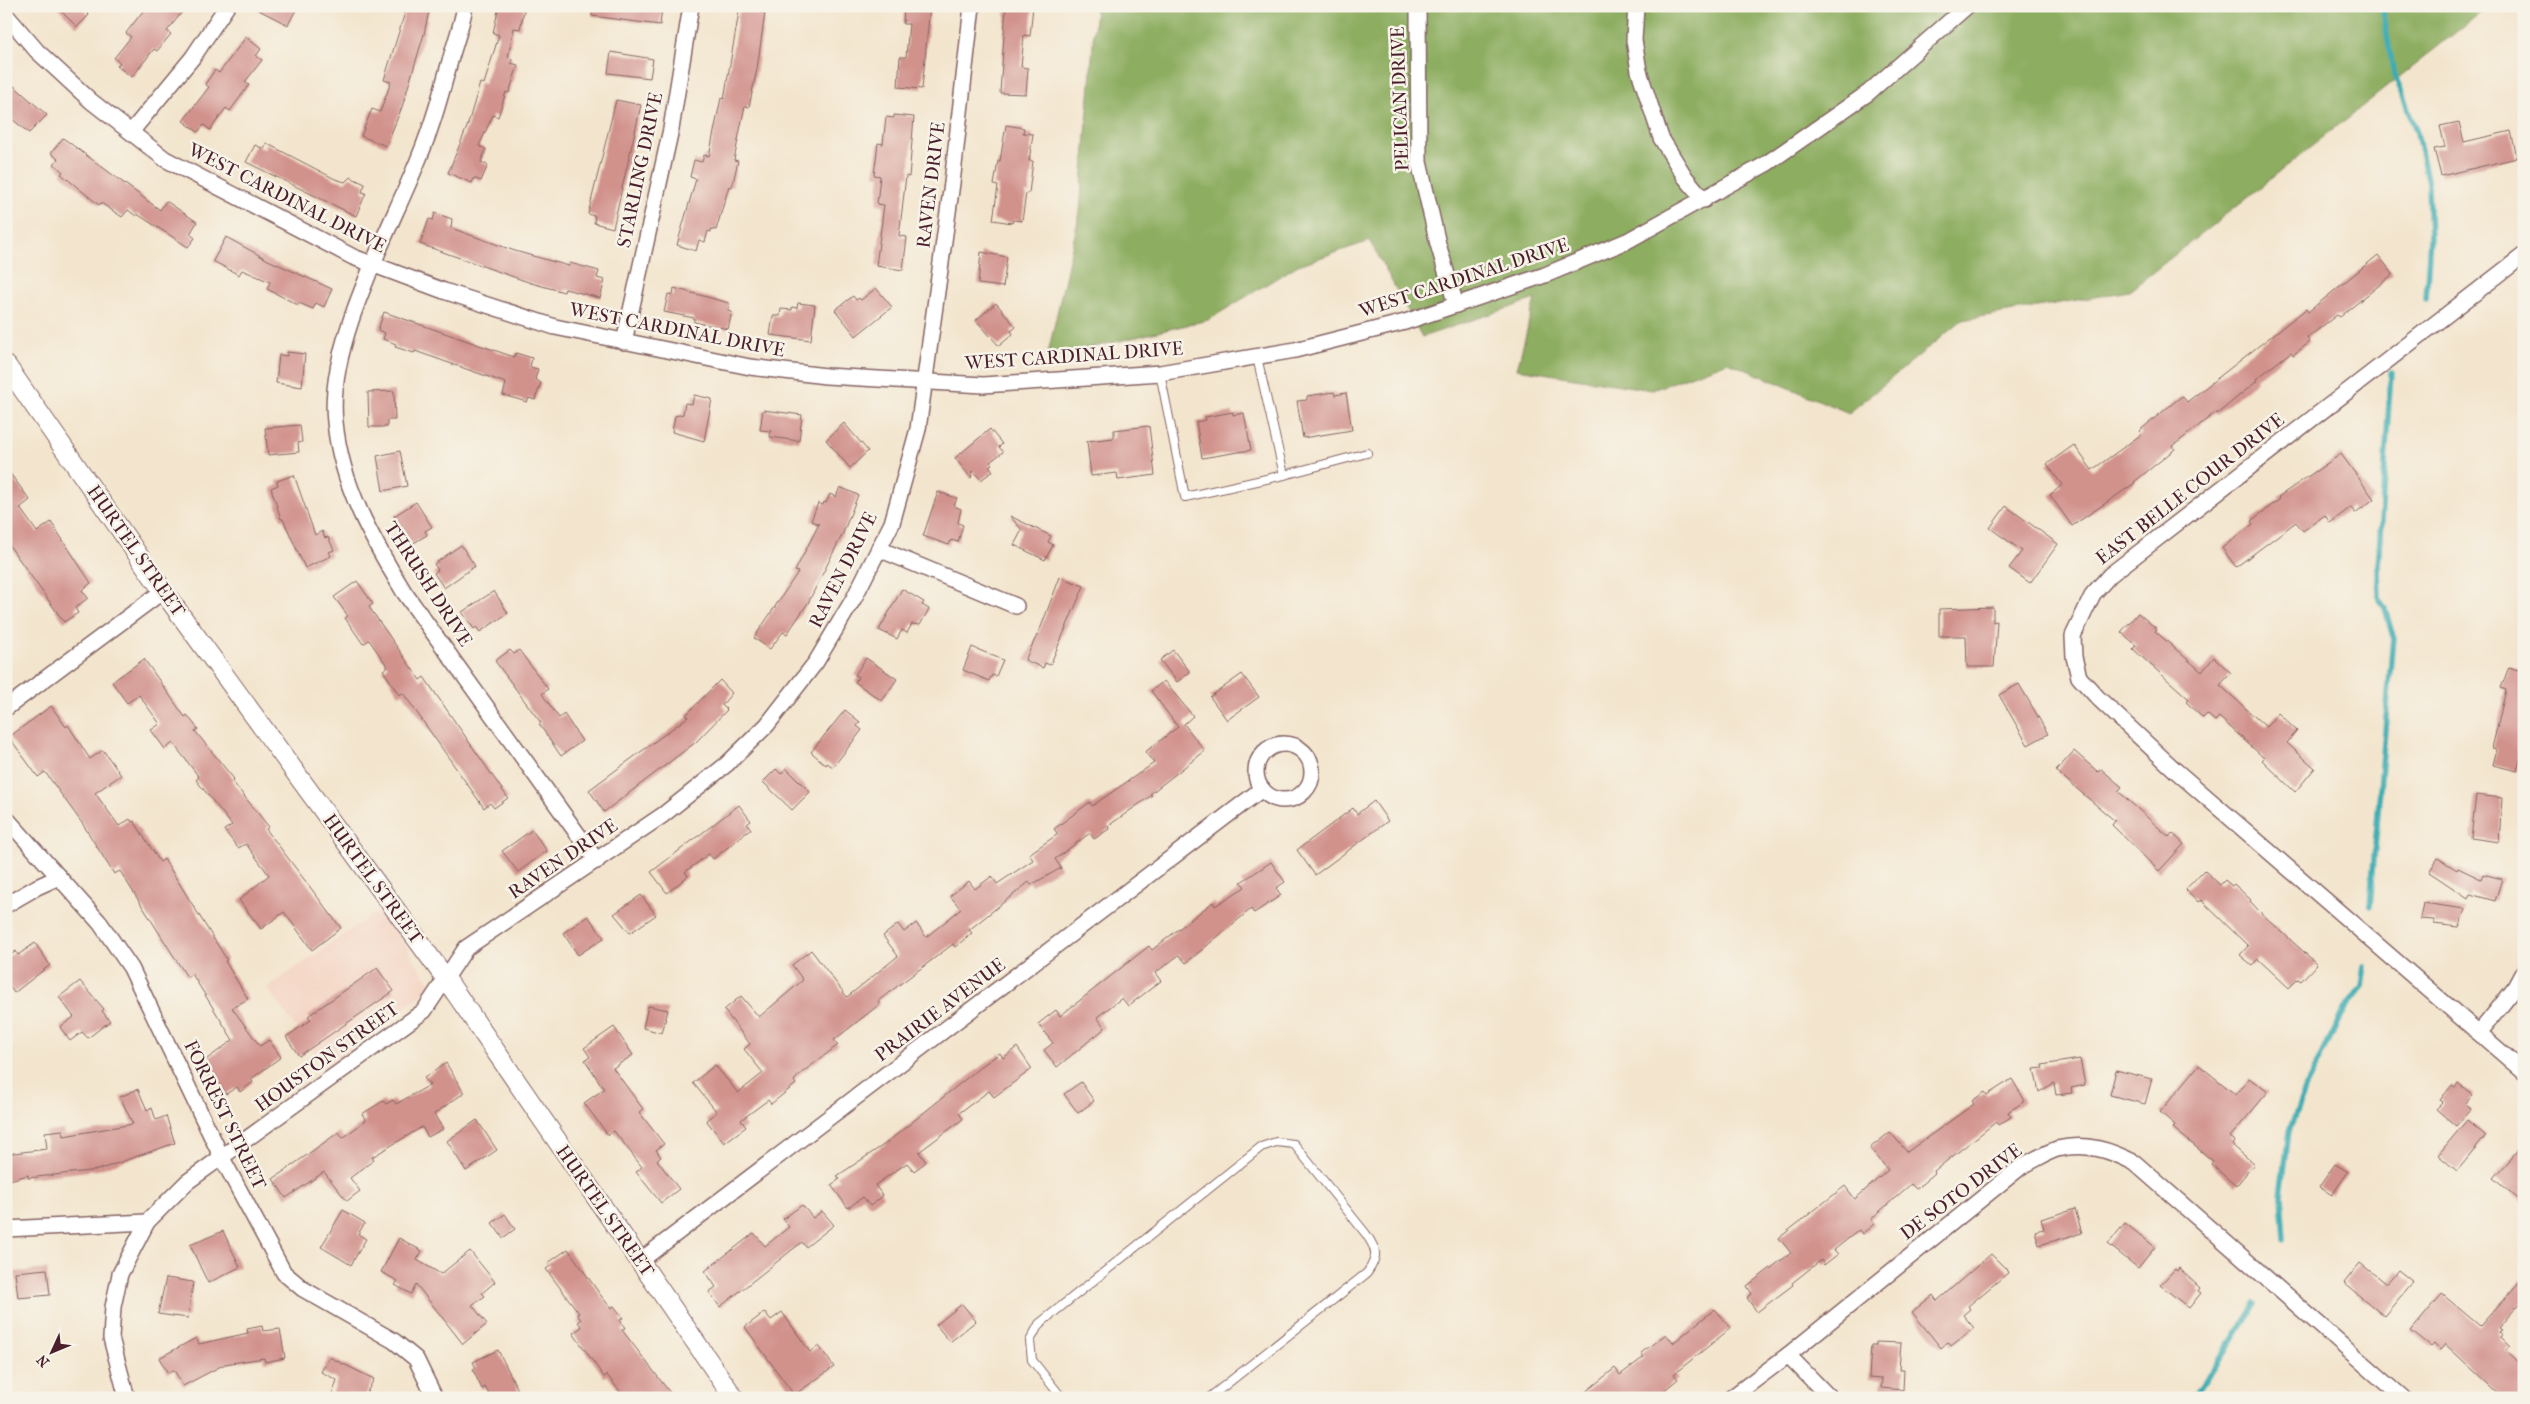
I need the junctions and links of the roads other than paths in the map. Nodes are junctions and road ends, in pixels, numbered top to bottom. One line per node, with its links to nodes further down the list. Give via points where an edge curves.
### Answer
1 (228, 6): 9 (street, via 193,57)
2 (465, 6): 12 (street, via 420,157)
3 (691, 6): 14 (street, STARLING DRIVE, via 671,129)
4 (972, 6): 18 (street, RAVEN DRIVE, via 952,183)
5 (1418, 6): 13 (street, PELICAN DRIVE, via 1419,162)
6 (1636, 6): 10 (street, via 1634,40 1639,71 1661,138 1685,177)
7 (1968, 6): 10 (street, WEST CARDINAL DRIVE, via 1868,93 1766,164)
8 (6, 14): 9 (street, WEST CARDINAL DRIVE, via 37,51 91,101)
9 (131, 132): 12 (street, WEST CARDINAL DRIVE, via 165,158)
10 (1704, 200): 13 (street, WEST CARDINAL DRIVE, via 1627,241 1545,275)
11 (2524, 255): 32 (street, EAST BELLE COUR DRIVE, via 2110,575 2094,594 2073,636 2079,677 2098,698 2175,770)
12 (374, 265): 14 (street, WEST CARDINAL DRIVE, via 555,327); 27 (street, THRUSH DRIVE, via 352,318 335,386 334,421 342,463 356,506 404,592)
13 (1456, 305): 15 (street, WEST CARDINAL DRIVE, via 1405,322)
14 (624, 342): 18 (street, WEST CARDINAL DRIVE, via 750,367)
15 (1257, 357): 17 (street, WEST CARDINAL DRIVE); 20 (lane)
16 (6, 365): 22 (street, HURTEL STREET)
17 (1160, 373): 18 (street, WEST CARDINAL DRIVE, via 982,385); 20 (lane, via 1185,496)
18 (924, 382): 21 (street, RAVEN DRIVE, via 918,429 892,523)
19 (1367, 453): 20 (lane)
20 (1284, 475)
21 (879, 550): 23 (street); 27 (street, RAVEN DRIVE, via 816,662 767,725 727,764 664,815)
22 (163, 591): 24 (street); 31 (street, HURTEL STREET)
23 (1016, 606)
24 (6, 708)
25 (1262, 789): 37 (street, PRAIRIE AVENUE)
26 (6, 818): 28 (street, FORREST STREET)
27 (597, 861): 31 (street, RAVEN DRIVE, via 466,948)
28 (59, 877): 29 (street); 34 (street, FORREST STREET, via 100,923 131,968)
29 (6, 905)
30 (2524, 972): 32 (street)
31 (446, 979): 34 (street, HOUSTON STREET, via 424,1011); 37 (street, HURTEL STREET)
32 (2479, 1033): 33 (street, EAST BELLE COUR DRIVE)
33 (2524, 1072)
34 (222, 1158): 35 (street, HOUSTON STREET, via 187,1182); 40 (street, FORREST STREET, via 284,1274 303,1289 394,1340 416,1359)
35 (147, 1222): 36 (street); 39 (street, via 120,1274 113,1307 111,1338)
36 (6, 1229)
37 (640, 1261): 41 (street, HURTEL STREET)
38 (1788, 1355): 44 (street, DE SOTO DRIVE); 45 (street); 46 (street, DE SOTO DRIVE, via 2022,1166 2057,1149 2084,1147 2109,1150 2135,1164)
39 (127, 1398)
40 (434, 1398)
41 (734, 1398)
42 (1062, 1398): 43 (lane, via 1032,1360 1030,1342 1039,1324 1261,1147 1276,1142 1294,1144 1366,1234 1376,1249 1374,1263 1366,1273)
43 (1209, 1398)
44 (1731, 1398)
45 (1830, 1398)
46 (2403, 1398)

